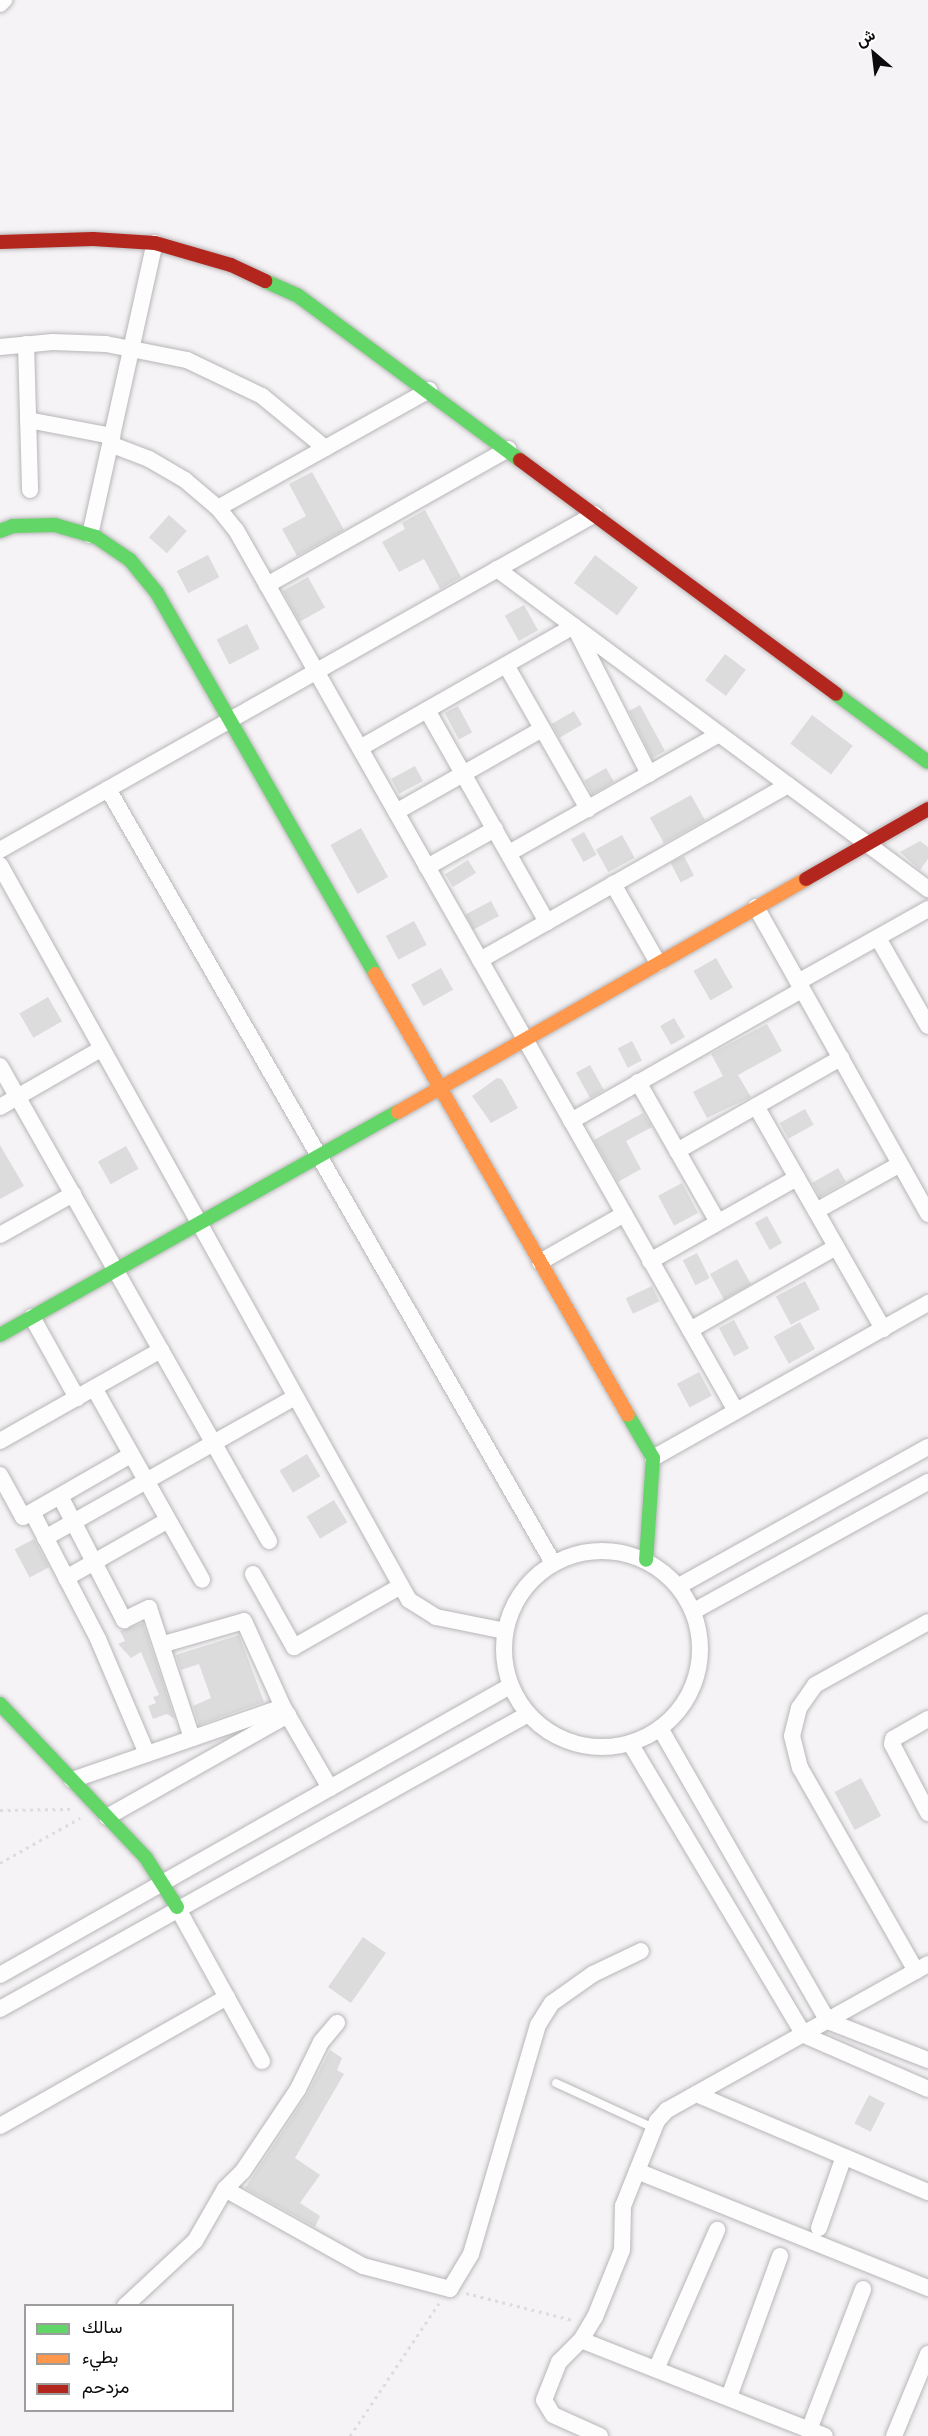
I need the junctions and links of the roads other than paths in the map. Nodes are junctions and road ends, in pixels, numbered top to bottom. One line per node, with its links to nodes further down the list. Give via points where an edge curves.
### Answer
1 (4, 0): 2 (street)
2 (0, 4)
3 (0, 242): 4 (street, via 93,239)
4 (155, 243): 7 (street); 8 (street, via 231,265 297,295)
5 (26, 344): 6 (street); 7 (street); 9 (street)
6 (0, 347)
7 (132, 348): 10 (street); 11 (street, via 187,360 239,382 285,411)
8 (429, 390): 11 (street); 12 (street)
9 (28, 420): 10 (street); 13 (street)
10 (111, 440): 14 (street, via 167,469); 17 (street)
11 (325, 448): 14 (street)
12 (508, 449): 15 (street); 19 (street)
13 (30, 490)
14 (218, 508): 19 (street, via 236,530)
15 (595, 514): 18 (street); 28 (street)
16 (0, 531): 17 (street, via 13,526 56,525)
17 (90, 535): 24 (street, via 130,560 157,593)
18 (497, 569): 20 (street); 22 (street)
19 (267, 585): 22 (street)
20 (574, 626): 21 (street); 26 (street); 30 (street)
21 (506, 665): 23 (street); 25 (street)
22 (316, 671): 24 (street); 27 (street)
23 (427, 710): 27 (street); 29 (street)
24 (231, 720): 32 (street); 57 (street)
25 (542, 729): 29 (street); 33 (street)
26 (719, 734): 30 (street); 31 (street)
27 (360, 748): 35 (street)
28 (928, 762)
29 (463, 773): 35 (street); 36 (street)
30 (650, 774): 33 (street)
31 (788, 785): 37 (street); 42 (street)
32 (108, 789): 38 (street); 63 (street)
33 (588, 808): 39 (street)
34 (928, 809): 37 (street)
35 (396, 812): 41 (street)
36 (495, 829): 39 (street); 41 (street)
37 (867, 844): 43 (street); 44 (street)
38 (0, 850)
39 (509, 853): 46 (street)
40 (0, 865): 53 (street)
41 (427, 867): 48 (street)
42 (613, 884): 46 (street); 49 (street)
43 (928, 889)
44 (756, 907): 49 (street); 50 (street)
45 (928, 909): 47 (street)
46 (547, 922): 48 (street)
47 (878, 938): 50 (street); 51 (street)
48 (480, 960): 52 (street)
49 (658, 963): 52 (street)
50 (800, 986): 54 (street); 56 (street)
51 (928, 1025)
52 (525, 1040): 57 (street); 61 (street)
53 (101, 1049): 58 (street); 71 (street)
54 (841, 1058): 59 (street); 64 (street)
55 (0, 1066): 58 (street)
56 (638, 1082): 61 (street); 62 (street)
57 (440, 1088): 63 (street); 75 (street)
58 (17, 1097): 60 (street); 66 (street)
59 (756, 1106): 62 (street); 65 (street)
60 (0, 1107)
61 (571, 1121): 69 (street)
62 (677, 1151): 70 (street)
63 (320, 1157): 71 (street); 103 (street)
64 (900, 1164): 67 (street); 68 (street)
65 (797, 1178): 68 (street); 70 (street)
66 (73, 1194): 72 (street); 76 (street)
67 (926, 1206)
68 (816, 1211): 73 (street)
69 (624, 1214): 74 (street); 75 (street)
70 (718, 1222): 74 (street)
71 (199, 1226): 76 (street); 84 (street)
72 (2, 1230)
73 (836, 1247): 79 (street); 80 (street)
74 (650, 1261): 80 (street)
75 (540, 1262): 91 (street)
76 (116, 1271): 78 (street); 82 (street)
77 (928, 1303): 79 (street)
78 (32, 1317): 81 (street); 85 (street)
79 (883, 1329): 86 (street)
80 (690, 1330): 86 (street)
81 (0, 1335)
82 (161, 1350): 83 (street); 88 (street)
83 (93, 1388): 85 (street); 90 (street)
84 (295, 1397): 88 (street); 107 (street)
85 (77, 1398): 87 (street)
86 (736, 1411): 91 (street)
87 (0, 1441)
88 (213, 1443): 93 (street); 100 (street)
89 (928, 1447): 108 (street)
90 (131, 1455): 93 (street); 95 (street)
91 (653, 1458): 101 (street)
92 (0, 1475): 96 (street, via 23,1516)
93 (146, 1481): 97 (street); 98 (street)
94 (928, 1482): 109 (street)
95 (60, 1496): 96 (street); 98 (street)
96 (32, 1512): 99 (street)
97 (168, 1520): 102 (street); 106 (street)
98 (73, 1522): 99 (street); 102 (street)
99 (45, 1538): 105 (street)
100 (269, 1541)
101 (646, 1560): 103 (street, via 615,1551 583,1552); 108 (street)
102 (94, 1562): 105 (street); 112 (street, via 124,1620 149,1608)
103 (553, 1563): 111 (street, via 528,1584 511,1610)
104 (253, 1574): 107 (street, via 294,1647)
105 (66, 1578): 121 (street, via 98,1640)
106 (202, 1580)
107 (401, 1586): 111 (street, via 409,1600 436,1617)
108 (679, 1586): 109 (street)
109 (693, 1611): 118 (street, via 701,1643 697,1675 683,1705)
110 (928, 1622): 129 (street, via 815,1685 799,1708 792,1736 800,1768)
111 (505, 1631): 113 (street, via 504,1664)
112 (164, 1644): 115 (street, via 244,1621); 119 (street)
113 (510, 1686): 116 (street); 123 (street)
114 (0, 1704): 122 (street)
115 (286, 1711): 119 (street); 123 (street); 124 (street)
116 (528, 1714): 120 (street, via 549,1732 575,1744 603,1747); 127 (street)
117 (928, 1719): 125 (street, via 893,1739 892,1744)
118 (660, 1728): 120 (street); 133 (street)
119 (192, 1738): 121 (street)
120 (630, 1743): 135 (street)
121 (147, 1754): 122 (street)
122 (72, 1780): 124 (street)
123 (330, 1788): 126 (street)
124 (103, 1813): 126 (street, via 146,1858)
125 (928, 1813)
126 (163, 1883): 127 (street); 130 (street)
127 (177, 1907): 131 (street); 132 (street)
128 (641, 1951): 145 (street, via 552,2003 538,2025 471,2254 450,2289 363,2266)
129 (922, 1967): 133 (street)
130 (0, 1975)
131 (227, 1997): 137 (street); 141 (street)
132 (0, 2009)
133 (828, 2021): 135 (street); 136 (street)
134 (337, 2023): 145 (street, via 321,2042 278,2119)
135 (804, 2035): 139 (street); 140 (street)
136 (928, 2060)
137 (262, 2061)
138 (555, 2083): 142 (lane)
139 (928, 2089)
140 (696, 2094): 142 (street, via 667,2110); 143 (street)
141 (0, 2126)
142 (654, 2128): 144 (street)
143 (843, 2159): 146 (street); 147 (street)
144 (637, 2172): 150 (street); 153 (street, via 622,2213 622,2250)
145 (225, 2189): 152 (street, via 195,2241)
146 (928, 2192)
147 (819, 2228)
148 (717, 2230): 155 (street)
149 (780, 2256): 156 (street)
150 (928, 2288)
151 (863, 2289): 157 (street)
152 (127, 2304)
153 (581, 2340): 155 (street); 158 (street, via 559,2362 545,2406 553,2415)
154 (928, 2354): 159 (street)
155 (657, 2367): 156 (street)
156 (729, 2397): 157 (street)
157 (817, 2433)
158 (600, 2436)
159 (894, 2436)

